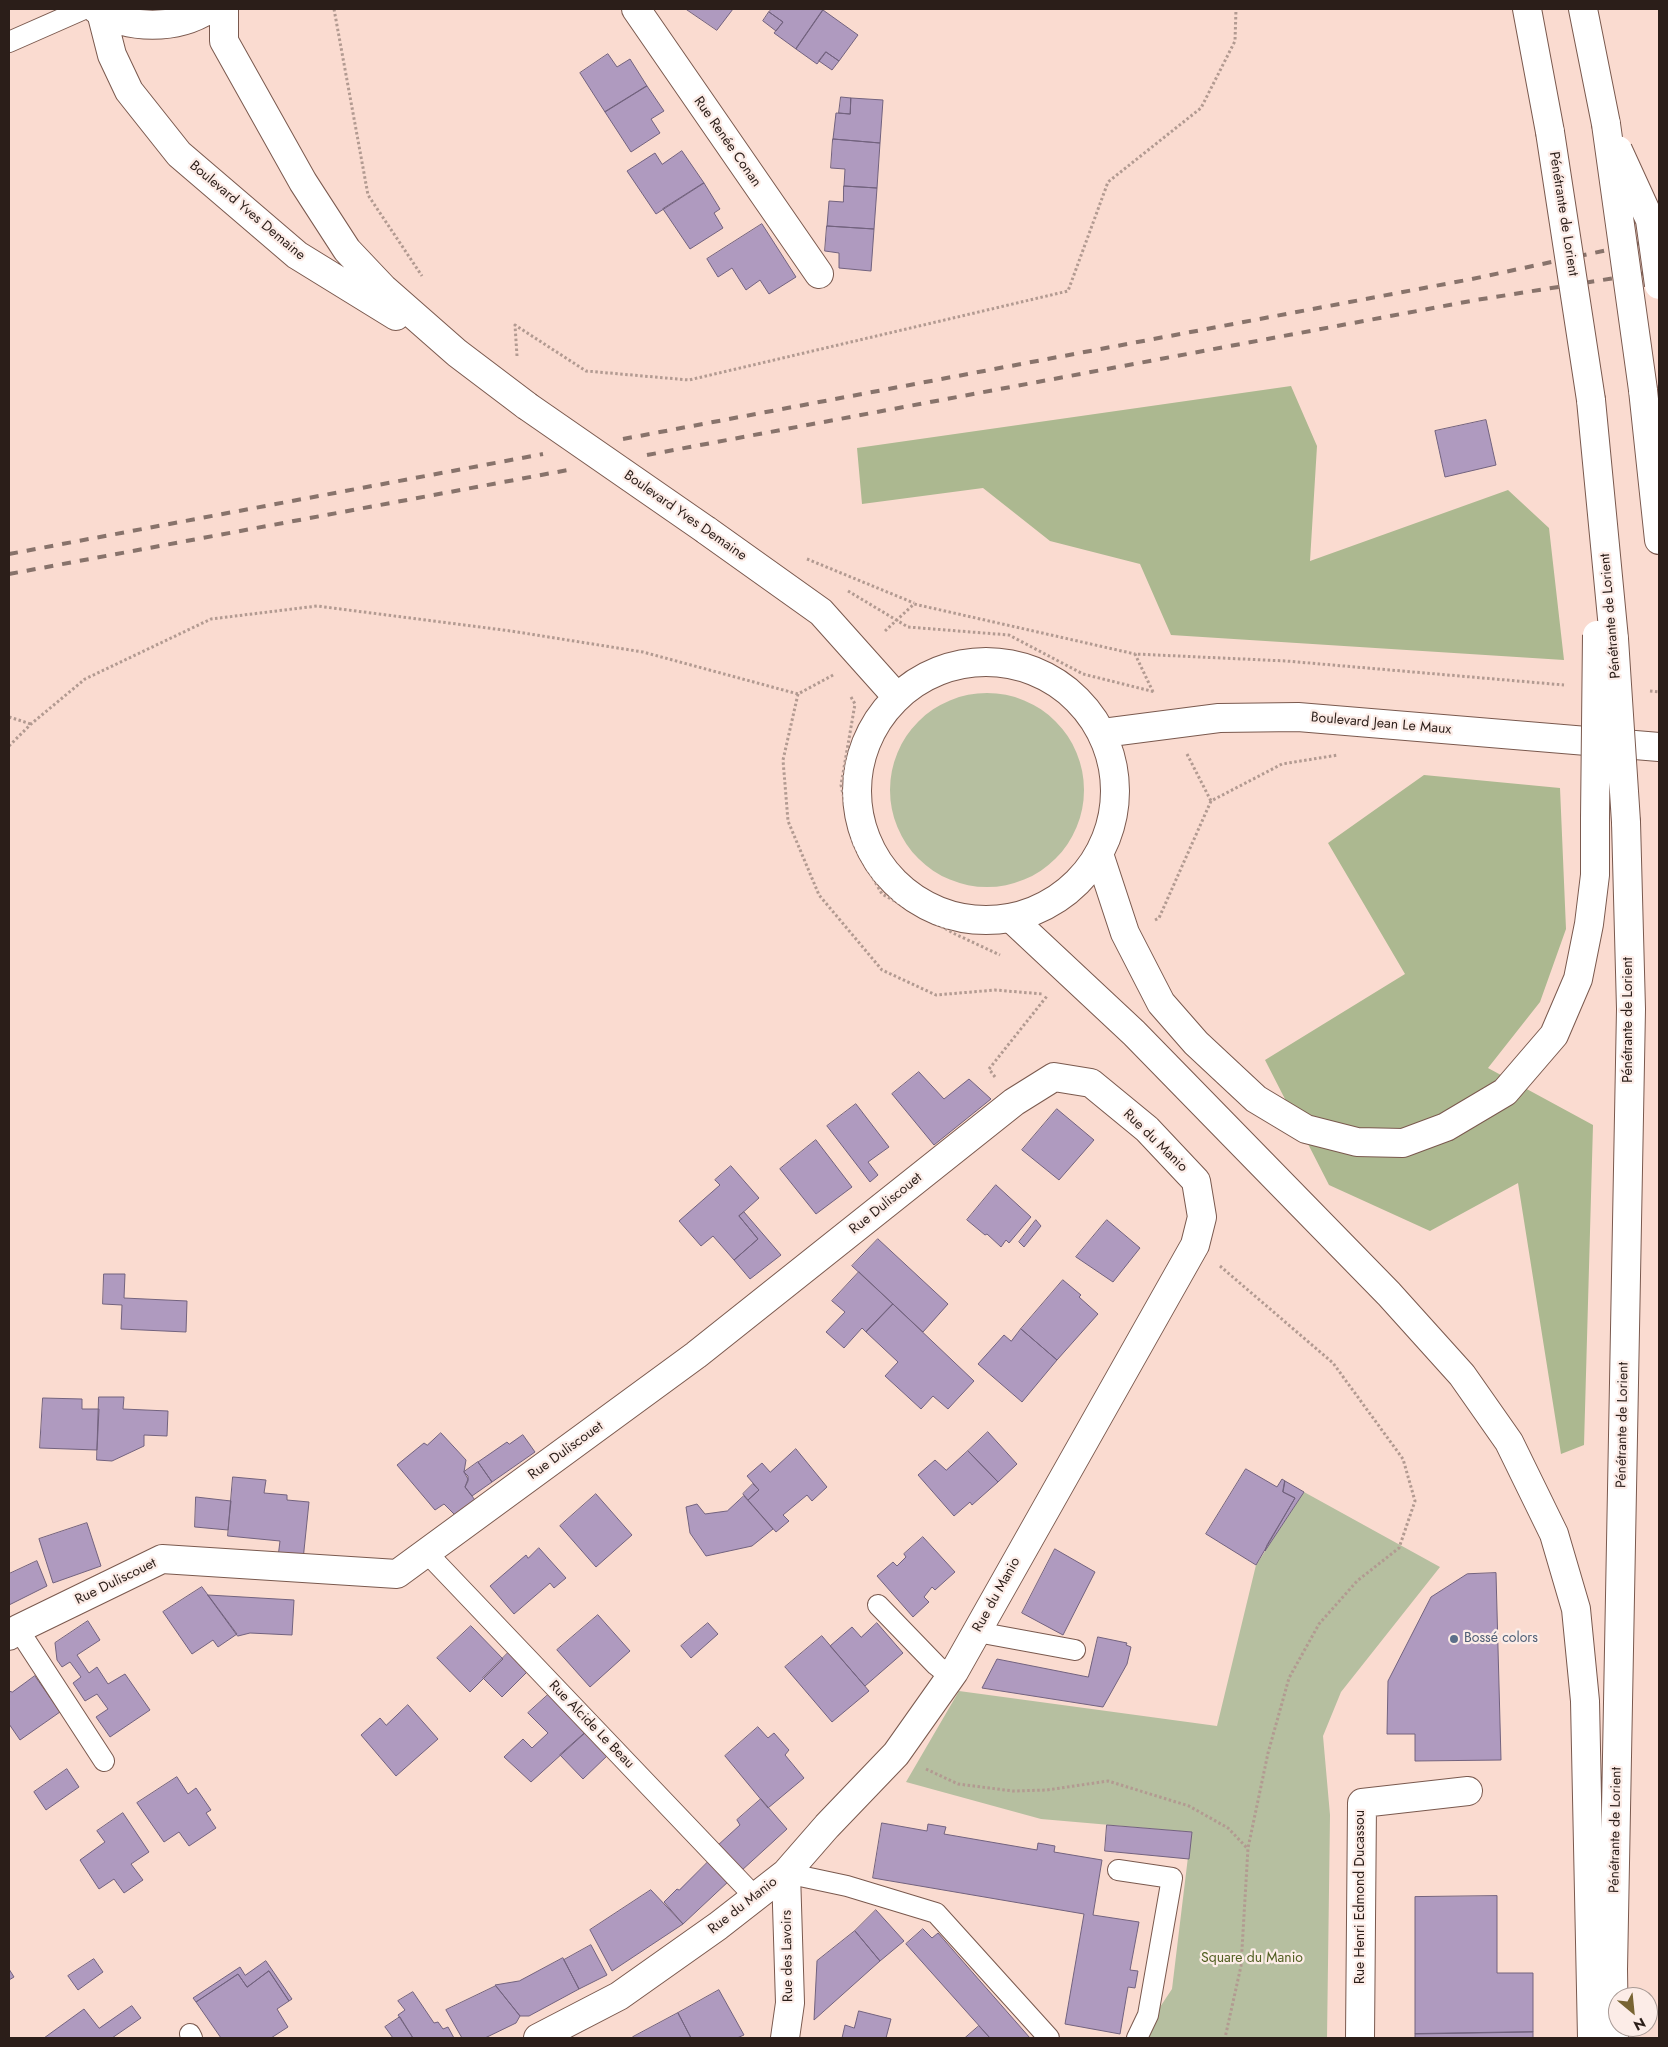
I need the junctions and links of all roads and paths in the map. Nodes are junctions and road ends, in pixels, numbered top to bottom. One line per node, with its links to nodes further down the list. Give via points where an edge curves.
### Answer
1 (209, 9): 8 (main road, via 178,22 151,25)
2 (224, 9): 14 (main road, Boulevard Yves Demaine, via 224,41 303,182 347,250 383,288)
3 (334, 9): 12 (path, via 368,195)
4 (636, 9): 11 (main road, Rue Renée Conan)
5 (1236, 9): 15 (path, via 1234,41 1201,108 1108,182 1068,291 689,380 586,371 515,325 518,368)
6 (1528, 9): 22 (main road, Pénétrante de Lorient, bridge, via 1591,400)
7 (1583, 9): 10 (main road)
8 (94, 10): 9 (lane); 14 (main road, Boulevard Yves Demaine, via 129,91 178,154 297,255)
9 (9, 42)
10 (1606, 124): 13 (main road, bridge, via 1650,220); 16 (main road, bridge, via 1643,390)
11 (819, 274)
12 (426, 281)
13 (1659, 285)
14 (457, 353): 15 (main road, Boulevard Yves Demaine)
15 (527, 406): 32 (main road, Boulevard Yves Demaine, bridge, via 821,612)
16 (1659, 540)
17 (798, 555): 19 (path)
18 (845, 589): 20 (path)
19 (914, 604): 20 (path); 23 (path)
20 (897, 620): 21 (path); 27 (path, via 908,627 1009,636 1083,674)
21 (885, 631)
22 (1606, 637): 43 (main road, bridge, via 1595,818 1595,875 1578,979 1554,1035 1505,1092 1446,1127 1403,1142 1357,1142 1306,1129 1256,1099 1196,1043 1161,1003); 70 (main road, Pénétrante de Lorient, bridge, via 1626,822 1631,1009)
23 (1136, 654): 25 (path, via 1286,661); 27 (path)
24 (842, 680): 30 (path, via 837,672)
25 (1570, 685)
26 (1649, 691): 29 (path)
27 (1153, 692): 28 (path); 35 (path)
28 (1163, 692)
29 (1659, 692)
30 (798, 694): 34 (path, via 643,652 512,630 317,606 211,619 85,679); 46 (path, via 783,760 788,821 819,895 882,970 936,995 995,990)
31 (850, 696): 44 (path, via 855,704 841,785 854,845 882,894 955,934)
32 (897, 697): 36 (main road, via 930,674 969,662 1009,663 1047,676 1079,700); 42 (main road, via 879,718 866,742 858,769 856,796 861,824 871,850 886,873 906,893 930,908 956,917)
33 (9, 718): 34 (path)
34 (31, 724): 37 (path)
35 (1168, 724): 36 (main road, Boulevard Jean Le Maux); 38 (main road, Boulevard Jean Le Maux, via 1219,718 1298,717); 40 (path)
36 (1103, 733): 41 (main road, via 1115,773 1114,814)
37 (9, 746)
38 (1659, 747)
39 (1340, 754): 40 (path, via 1282,764)
40 (1211, 801): 43 (path, via 1159,918)
41 (1099, 854): 42 (main road, via 1083,877 1062,895 1038,909); 43 (main road)
42 (1011, 918): 69 (main road, via 1134,1033 1389,1294 1462,1374 1509,1442 1554,1534 1576,1609 1585,1701)
43 (1125, 933)
44 (1008, 958)
45 (1042, 988): 46 (path)
46 (1048, 994): 48 (path, via 989,1069)
47 (1054, 1077): 48 (main road, Rue Duliscouet); 49 (main road, Rue du Manio, via 1091,1083 1147,1129 1196,1181 1202,1217)
48 (1014, 1102): 50 (main road, Rue Duliscouet, via 696,1356)
49 (1195, 1245): 52 (main road, Rue du Manio); 59 (path, via 1333,1364 1403,1458 1415,1501 1399,1548 1357,1581 1319,1624 1289,1678 1268,1753)
50 (427, 1553): 53 (main road, Rue Duliscouet, via 397,1574 162,1559); 62 (lane, Rue Alcide Le Beau)
51 (878, 1605): 55 (lane)
52 (977, 1632): 54 (lane); 55 (main road, Rue du Manio)
53 (14, 1633): 57 (lane)
54 (1075, 1650)
55 (951, 1677): 56 (main road, Rue du Manio)
56 (896, 1754): 59 (path, via 958,1784 1013,1791 1047,1790 1108,1781 1189,1806 1228,1828); 61 (main road, Rue du Manio)
57 (104, 1761)
58 (1468, 1791): 68 (main road, Rue Henri Edmond Ducassou, via 1362,1803)
59 (1248, 1848): 67 (path, via 1241,1966)
60 (1118, 1870): 66 (lane, via 1172,1878 1148,2014)
61 (786, 1873): 62 (main road, Rue du Manio); 64 (main road, Rue des Lavoirs, via 790,2003); 65 (lane, via 847,1886 936,1913)
62 (755, 1897): 63 (main road, Rue du Manio, via 619,1996)
63 (538, 2038)
64 (785, 2038)
65 (1049, 2038)
66 (1138, 2038)
67 (1225, 2038)
68 (1360, 2038)
69 (1592, 2038)
70 (1614, 2038)

